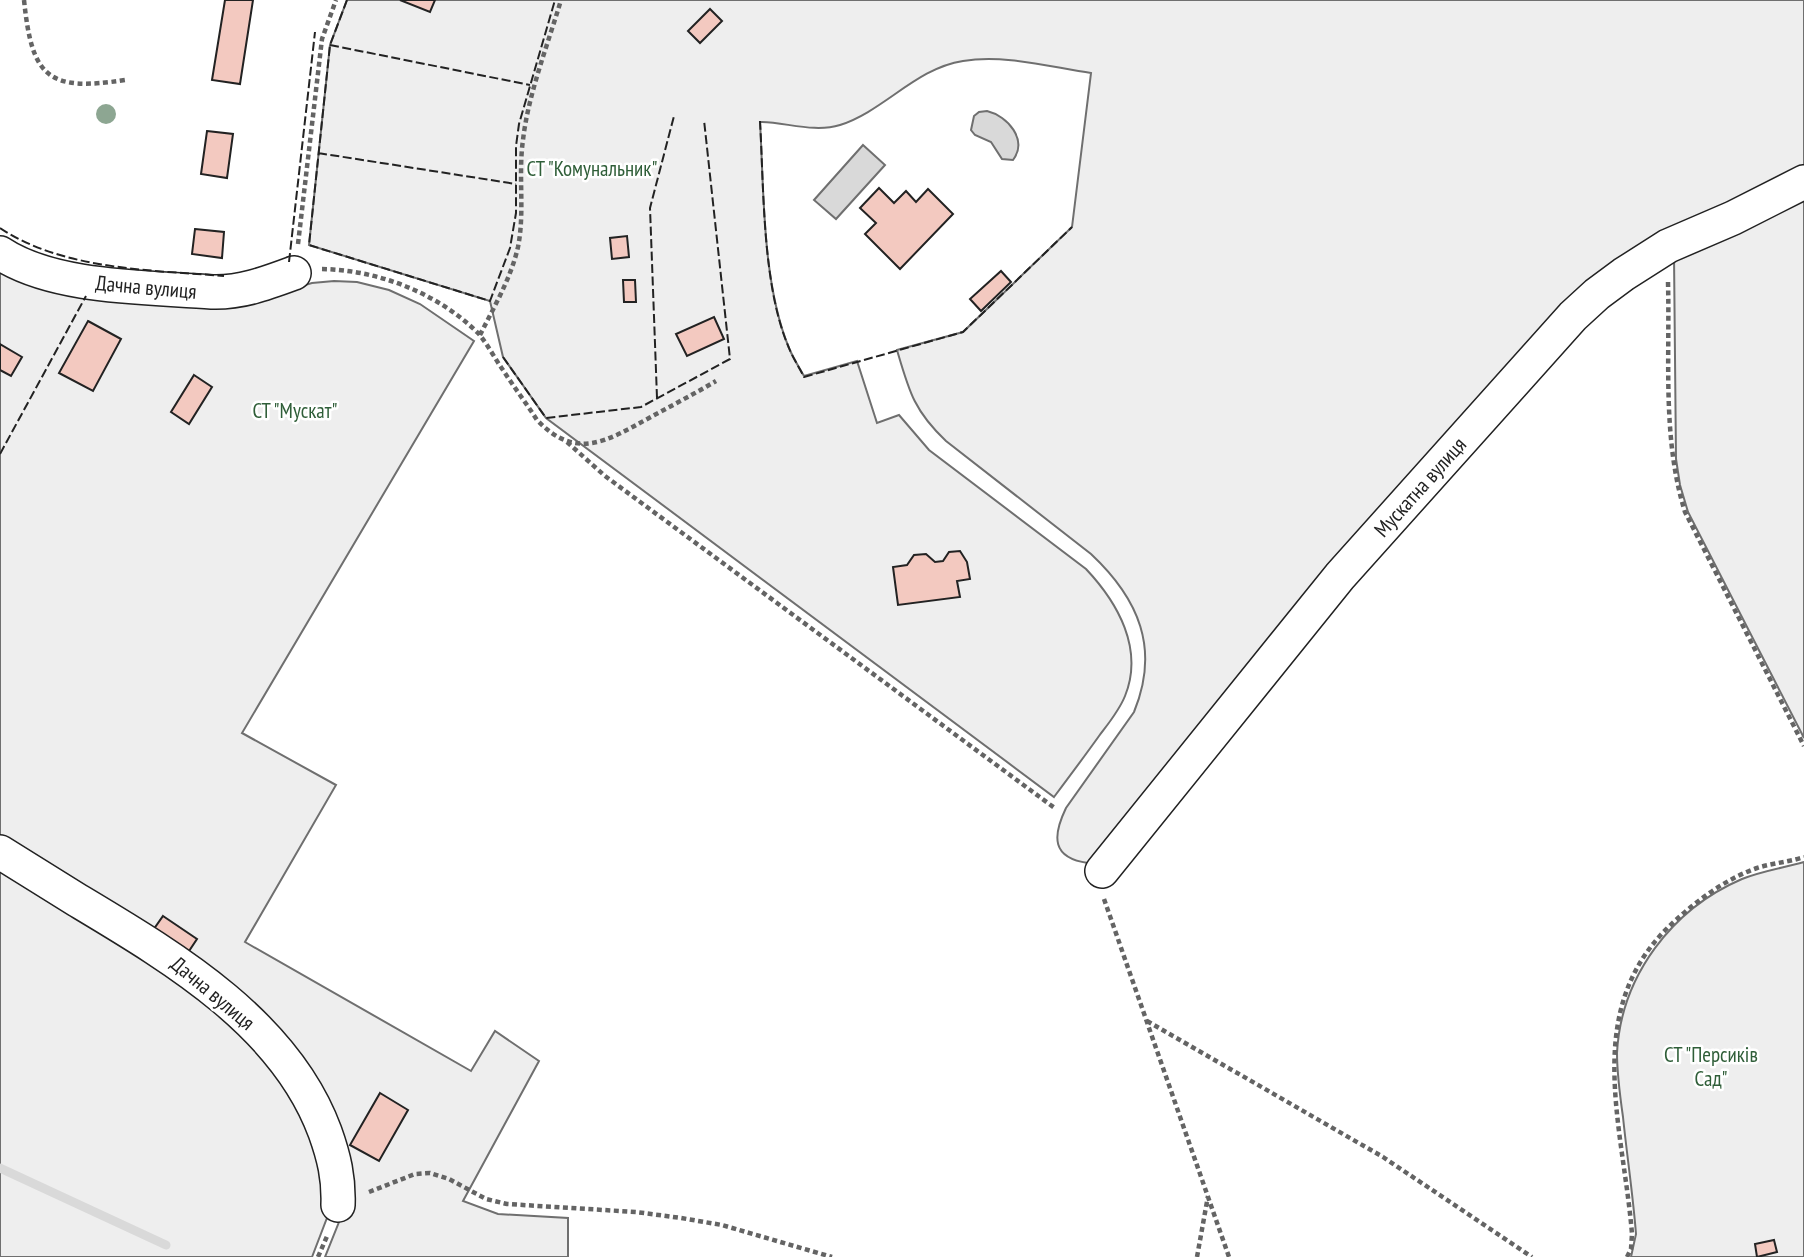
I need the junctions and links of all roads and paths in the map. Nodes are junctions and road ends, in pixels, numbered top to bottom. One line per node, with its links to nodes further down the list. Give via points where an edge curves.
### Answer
1 (24, 0): 4 (path, via 32,51 48,74 74,84)
2 (336, 0): 8 (path, via 322,39)
3 (561, 0): 9 (path, via 522,141 517,248 505,286)
4 (125, 80)
5 (1804, 182): 6 (street, Мускатна вулиця)
6 (1668, 246): 12 (path, via 1671,433 1677,486 1685,512); 16 (street, Мускатна вулиця, via 1597,294 1557,334 1340,576)
7 (0, 253): 8 (street, Дачна вулиця, via 25,266 87,282 212,292 230,293)
8 (294, 273): 9 (path, via 349,270 383,278 421,293)
9 (480, 335): 11 (path, via 537,420)
10 (716, 381): 11 (path, via 607,441 585,444)
11 (564, 439): 13 (path, via 605,476)
12 (1804, 747)
13 (1056, 809)
14 (0, 852): 19 (street, Дачна вулиця, via 158,949 226,999 258,1030 316,1108 336,1164)
15 (1804, 857): 24 (path, via 1757,868 1715,889 1670,925 1635,968 1617,1020 1614,1051 1632,1234)
16 (1102, 871): 17 (path, via 1102,893)
17 (1147, 1021): 18 (path); 23 (path, via 1383,1157)
18 (1208, 1194): 21 (path); 22 (path)
19 (338, 1205): 20 (path, via 415,1174 430,1173 507,1204 681,1218)
20 (832, 1257)
21 (1197, 1257)
22 (1228, 1257)
23 (1532, 1257)
24 (1627, 1257)

